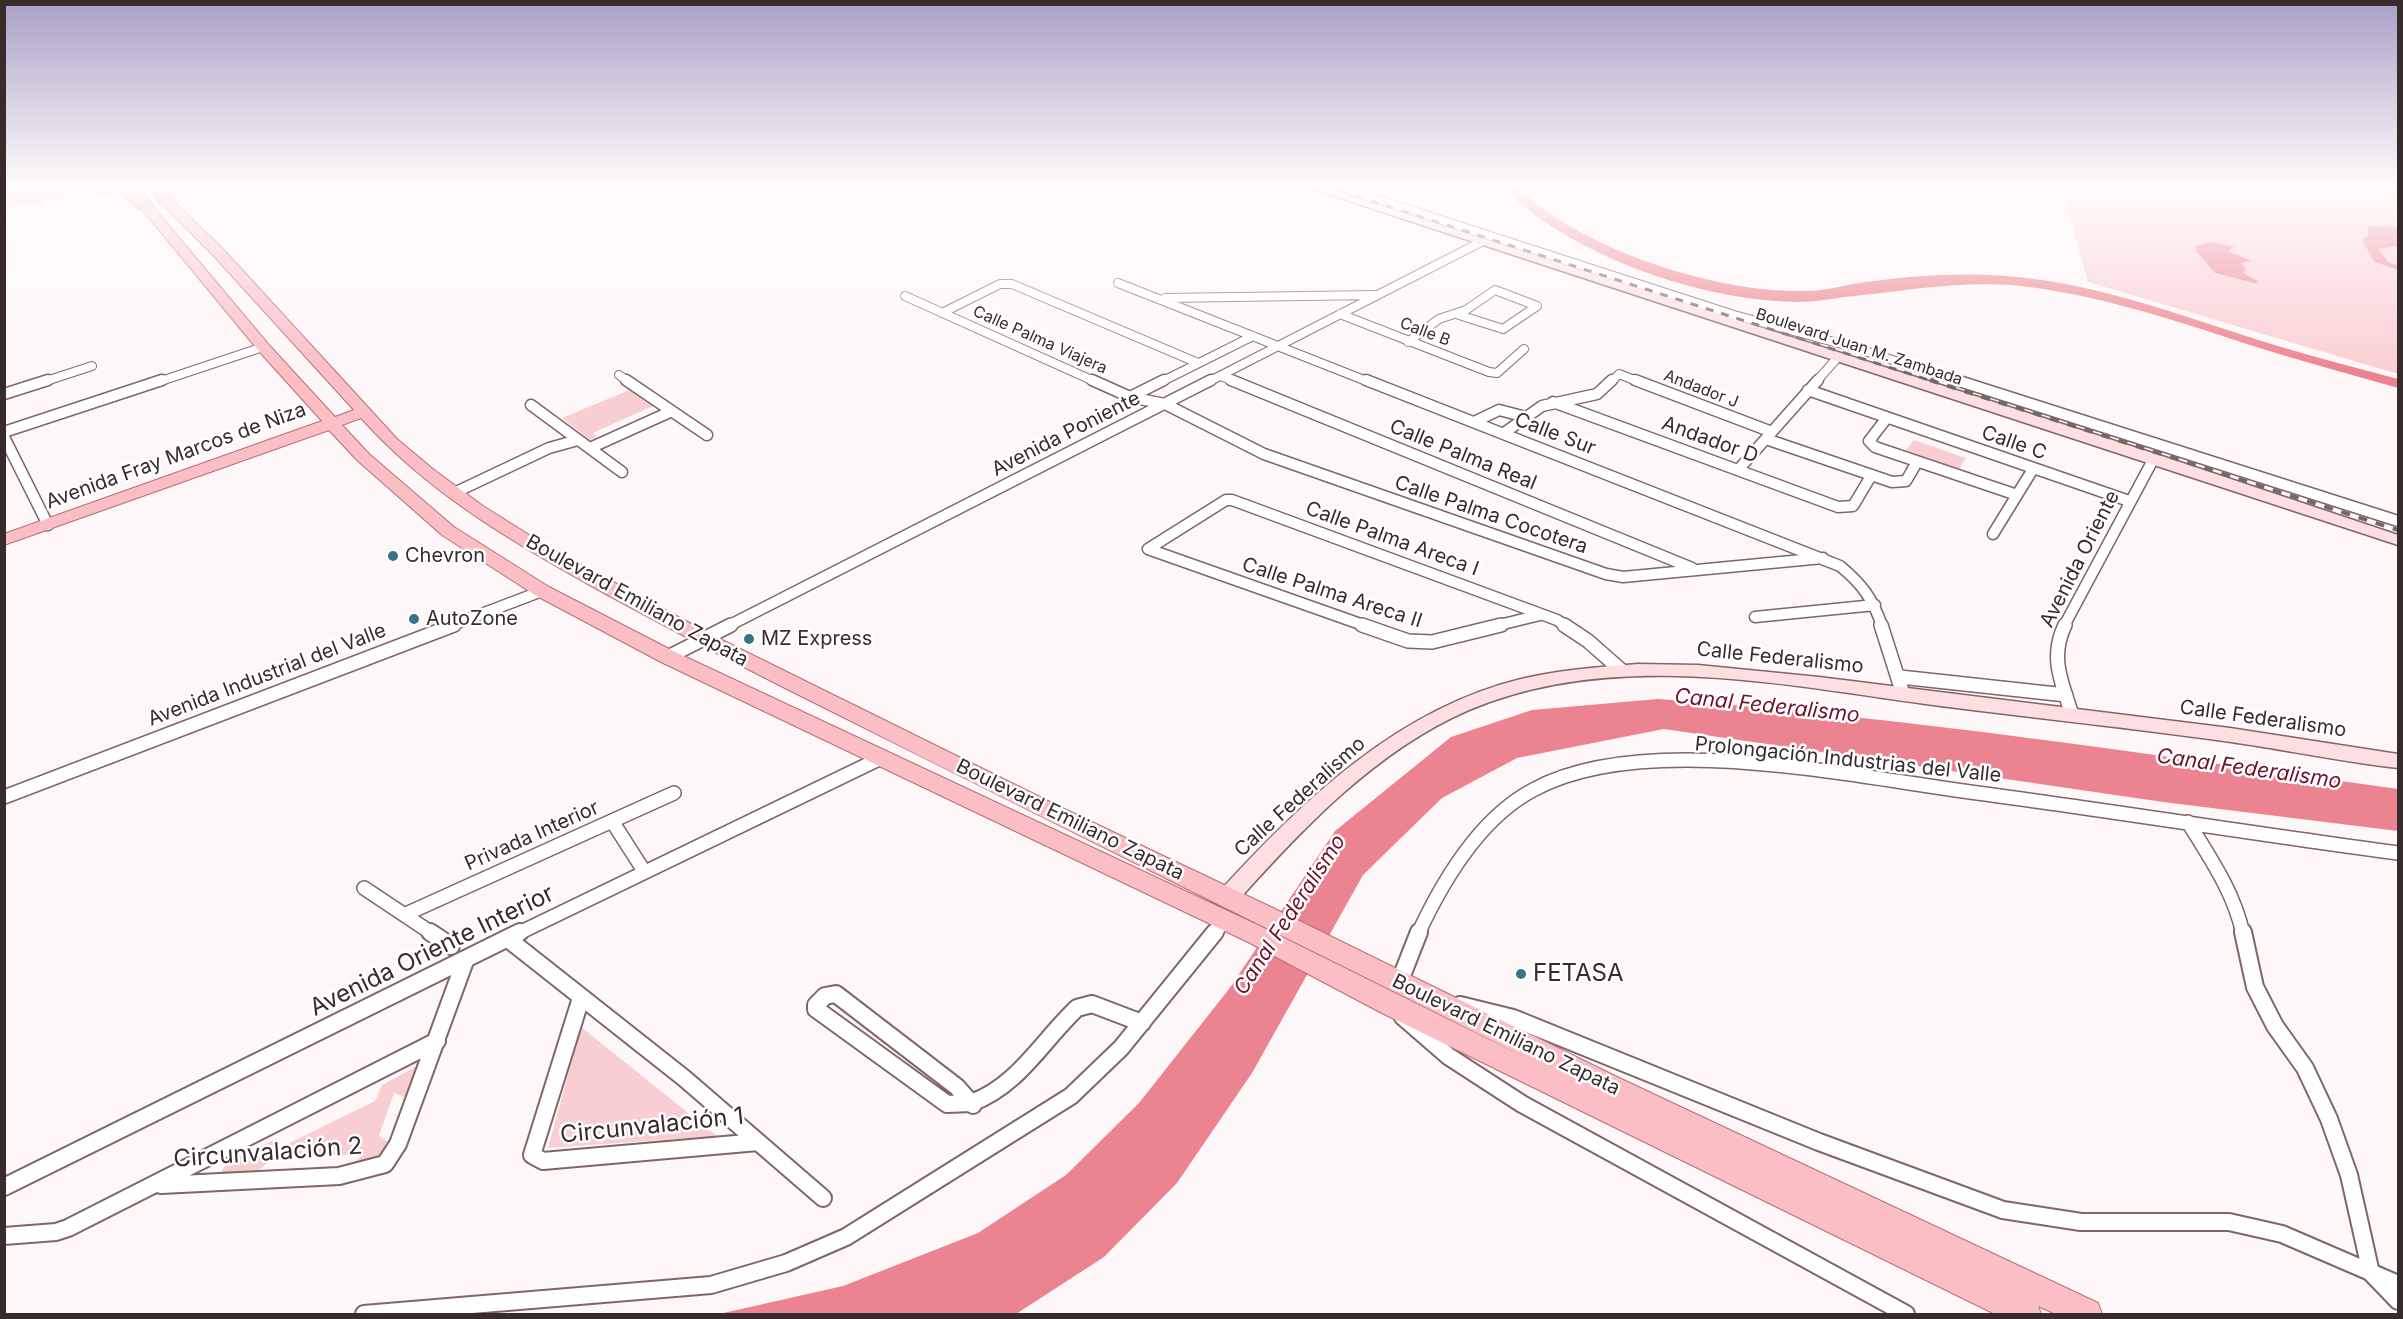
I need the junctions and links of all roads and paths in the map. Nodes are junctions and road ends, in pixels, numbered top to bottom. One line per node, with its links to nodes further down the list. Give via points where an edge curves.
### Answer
1 (180, 248): 16 (main road, Boulevard Emiliano Zapata)
2 (214, 248): 30 (main road, Boulevard Emiliano Zapata)
3 (1472, 248): 7 (street, Avenida Poniente)
4 (1495, 248): 18 (street, Boulevard Juan M. Zambada)
5 (1526, 248): 50 (street, Boulevard Juan M. Zambada)
6 (1118, 283): 9 (street, Calle Sur)
7 (1378, 295): 9 (street); 11 (street, Avenida Poniente)
8 (905, 296): 10 (street, Calle Palma Viajera)
9 (1157, 298): 13 (street, Calle Sur)
10 (942, 313): 19 (street, via 1000,284 1012,284); 25 (street, Calle Palma Viajera)
11 (1340, 314): 14 (street, Calle B); 15 (street, Avenida Poniente)
12 (1456, 314): 12 (street, via 1493,291 1537,306 1503,329); 14 (street, via 1439,319)
13 (1253, 336): 15 (street, Calle Sur); 19 (street)
14 (1408, 342): 17 (street, Calle B, via 1489,372 1499,371)
15 (1280, 346): 22 (street, Avenida Poniente); 33 (street, Calle Sur)
16 (263, 347): 34 (main road, Boulevard Emiliano Zapata); 36 (street)
17 (1524, 349)
18 (1838, 357): 23 (street); 41 (street, Boulevard Juan M. Zambada)
19 (1198, 363): 25 (street)
20 (92, 366): 24 (street)
21 (619, 375): 29 (street)
22 (1221, 376): 27 (street, Avenida Poniente); 57 (street, Calle Palma Real)
23 (1809, 390): 32 (street, Calle C); 38 (street)
24 (4, 394)
25 (1130, 397): 27 (street, Calle Palma Viajera)
26 (1553, 402): 31 (street); 38 (street, Andador J, via 1597,394 1619,374); 44 (street, Andador D)
27 (1165, 404): 57 (street, Calle Palma Cocotera, via 1264,454 1606,574 1623,577); 62 (street, Avenida Poniente)
28 (531, 405): 39 (street)
29 (672, 411): 37 (street); 40 (street)
30 (362, 413): 34 (main road, Avenida Fray Marcos de Niza); 47 (main road, Boulevard Emiliano Zapata)
31 (1526, 417): 33 (street, via 1499,408); 35 (street)
32 (1886, 419): 42 (street, via 1870,444); 43 (street, Calle C)
33 (1474, 422): 35 (street, Calle Sur)
34 (331, 423): 51 (main road, Avenida Fray Marcos de Niza); 58 (main road, Boulevard Emiliano Zapata, via 428,516)
35 (1504, 433): 56 (street, Calle Sur)
36 (4, 434): 51 (street)
37 (707, 435)
38 (1769, 435): 44 (street); 46 (street, Andador J)
39 (574, 436): 40 (street); 47 (street)
40 (590, 448): 45 (street)
41 (2154, 458): 49 (street, Avenida Oriente); 54 (street, Boulevard Juan M. Zambada)
42 (1917, 462): 46 (street, Andador J, via 1906,481); 48 (street)
43 (2033, 469): 48 (street); 49 (street, Calle C)
44 (1738, 470): 46 (street, Andador D, via 1838,507 1853,506)
45 (621, 472)
46 (1871, 476)
47 (451, 490): 62 (main road, Boulevard Emiliano Zapata, via 544,552)
48 (2017, 495): 52 (street)
49 (2129, 501): 66 (street, Avenida Oriente, via 2110,545 2057,642 2058,667)
50 (2398, 521)
51 (48, 525): 53 (main road, Avenida Fray Marcos de Niza)
52 (1993, 534)
53 (4, 540)
54 (2398, 540)
55 (1149, 551): 60 (street, Calle Palma Areca II, via 1408,641 1432,642); 60 (street, Calle Palma Areca I, via 1228,499)
56 (1823, 558): 57 (street, Calle Palma Cocotera); 59 (street, Calle Sur, via 1861,583)
57 (1692, 568)
58 (542, 591): 63 (main road, Boulevard Emiliano Zapata); 71 (street, Avenida Industrial del Valle)
59 (1875, 606): 61 (street); 65 (street, Calle Sur)
60 (1540, 615): 64 (street, Calle Palma Areca I, via 1571,628)
61 (1755, 617)
62 (703, 639): 63 (street, Avenida Poniente); 77 (main road, Boulevard Emiliano Zapata)
63 (668, 657): 68 (main road, Boulevard Emiliano Zapata)
64 (1621, 670): 65 (street, Calle Federalismo, via 1711,672); 77 (street, Calle Federalismo, via 1537,682 1465,704 1434,720 1364,766 1271,851)
65 (1902, 686): 66 (street); 67 (street, Calle Federalismo)
66 (2066, 695): 67 (street, Avenida Oriente)
67 (2072, 715): 69 (street, Calle Federalismo)
68 (881, 758): 75 (street, Avenida Oriente Interior); 79 (main road, Boulevard Emiliano Zapata)
69 (2398, 761)
70 (674, 792): 72 (street, Privada Interior)
71 (4, 797)
72 (612, 820): 75 (street); 78 (street, Privada Interior)
73 (2188, 822): 74 (street, Prolongación Industrias del Valle); 84 (street, Prolongación Industrias del Valle, via 1803,770 1674,761 1601,766 1537,787 1515,799 1491,820 1421,923); 97 (street, via 2239,912 2255,987 2275,1026 2305,1068 2330,1119 2349,1174)
74 (2398, 853)
75 (644, 871): 81 (street, Avenida Oriente Interior)
76 (364, 888): 78 (street)
77 (1227, 898): 80 (main road, Boulevard Emiliano Zapata)
78 (406, 914): 82 (street)
79 (1224, 921): 80 (main road, Boulevard Emiliano Zapata); 87 (street)
80 (1262, 926): 84 (main road, Boulevard Emiliano Zapata)
81 (508, 939): 83 (street, Avenida Oriente Interior); 85 (street, Circunvalación 1)
82 (451, 946)
83 (465, 961): 88 (street, Circunvalación 2); 94 (street, Avenida Oriente Interior)
84 (1394, 993): 86 (main road, Boulevard Emiliano Zapata); 101 (street, via 1422,1036 1495,1088 1751,1233); 102 (main road, Boulevard Emiliano Zapata)
85 (581, 999): 92 (street, Circunvalación 1, via 684,1078); 92 (street, Circunvalación 1, via 533,1146 536,1159)
86 (1440, 1003): 97 (street, via 1485,1009 1513,1018 1819,1142 2003,1210 2081,1221 2229,1222 2282,1234); 103 (main road, Boulevard Emiliano Zapata)
87 (1142, 1023): 91 (street, via 1092,1004 1077,1008 1008,1082); 100 (street, via 1071,1096 846,1237 786,1263 711,1285)
88 (437, 1041): 93 (street, Circunvalación 2); 93 (street, Circunvalación 2, via 395,1152 377,1169 339,1176)
89 (895, 1041): 90 (street); 90 (street, via 836,994 819,1000 816,1009); 91 (street, via 957,1087)
90 (881, 1058): 91 (street, via 947,1104)
91 (974, 1105)
92 (758, 1142): 95 (street)
93 (155, 1186): 96 (street, via 56,1232)
94 (4, 1187)
95 (823, 1198)
96 (4, 1236)
97 (2371, 1273): 98 (street); 99 (street)
98 (2398, 1284)
99 (2398, 1301)
100 (364, 1314)
101 (1906, 1314)
102 (2026, 1314)
103 (2087, 1314)

